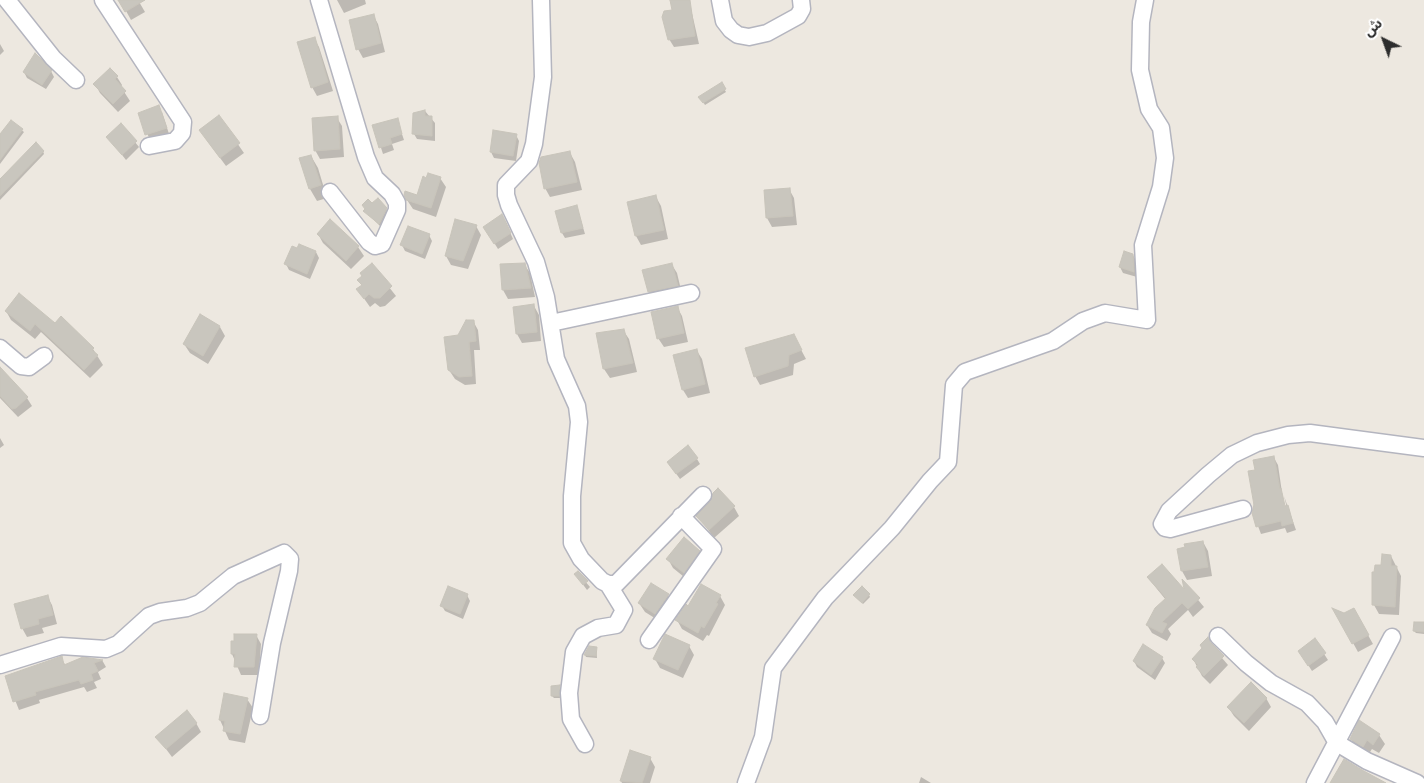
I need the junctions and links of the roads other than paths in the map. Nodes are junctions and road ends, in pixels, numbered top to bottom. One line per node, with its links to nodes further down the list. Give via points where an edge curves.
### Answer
1 (7, 0): 8 (street, via 53,58)
2 (103, 0): 9 (street, via 183,122 182,133 175,141)
3 (319, 0): 10 (street, via 366,157 375,178 397,203 382,244 375,246 369,242)
4 (540, 0): 12 (street, via 543,77 534,144 529,160 506,185 506,194 536,262)
5 (720, 0): 6 (street, via 724,21 730,30 749,37 767,33 798,16 802,9)
6 (801, 0)
7 (1145, 0): 27 (street, via 1140,70 1149,110 1161,128 1165,158 1161,187 1143,245 1147,320 1105,313 1082,321 1053,341 965,372 954,385 948,462 892,528 825,598 773,668 763,738)
8 (76, 80)
9 (149, 146)
10 (330, 192)
11 (691, 293): 12 (street)
12 (551, 323): 19 (street, via 556,359 577,406 579,422 572,496 572,543 581,559)
13 (0, 348): 14 (street, via 21,366 29,367)
14 (44, 356)
15 (1424, 448): 17 (street, via 1310,433 1257,443 1232,455 1208,475 1169,511 1162,524 1170,529)
16 (703, 495): 18 (street)
17 (1243, 509)
18 (681, 516): 19 (street, via 622,580); 22 (street, via 713,549)
19 (608, 584): 26 (street, via 624,610 616,625 598,628 583,636 574,652 569,693 571,719)
20 (1218, 636): 25 (street, via 1271,683 1307,703 1325,722)
21 (1392, 637): 25 (street)
22 (649, 640)
23 (0, 665): 24 (street, via 61,646 106,649 118,644 149,616 200,603 233,576 284,553 290,559 289,572 272,643)
24 (260, 716)
25 (1337, 743): 28 (street); 29 (street, via 1367,761)
26 (585, 744)
27 (746, 783)
28 (1316, 783)
29 (1417, 783)

